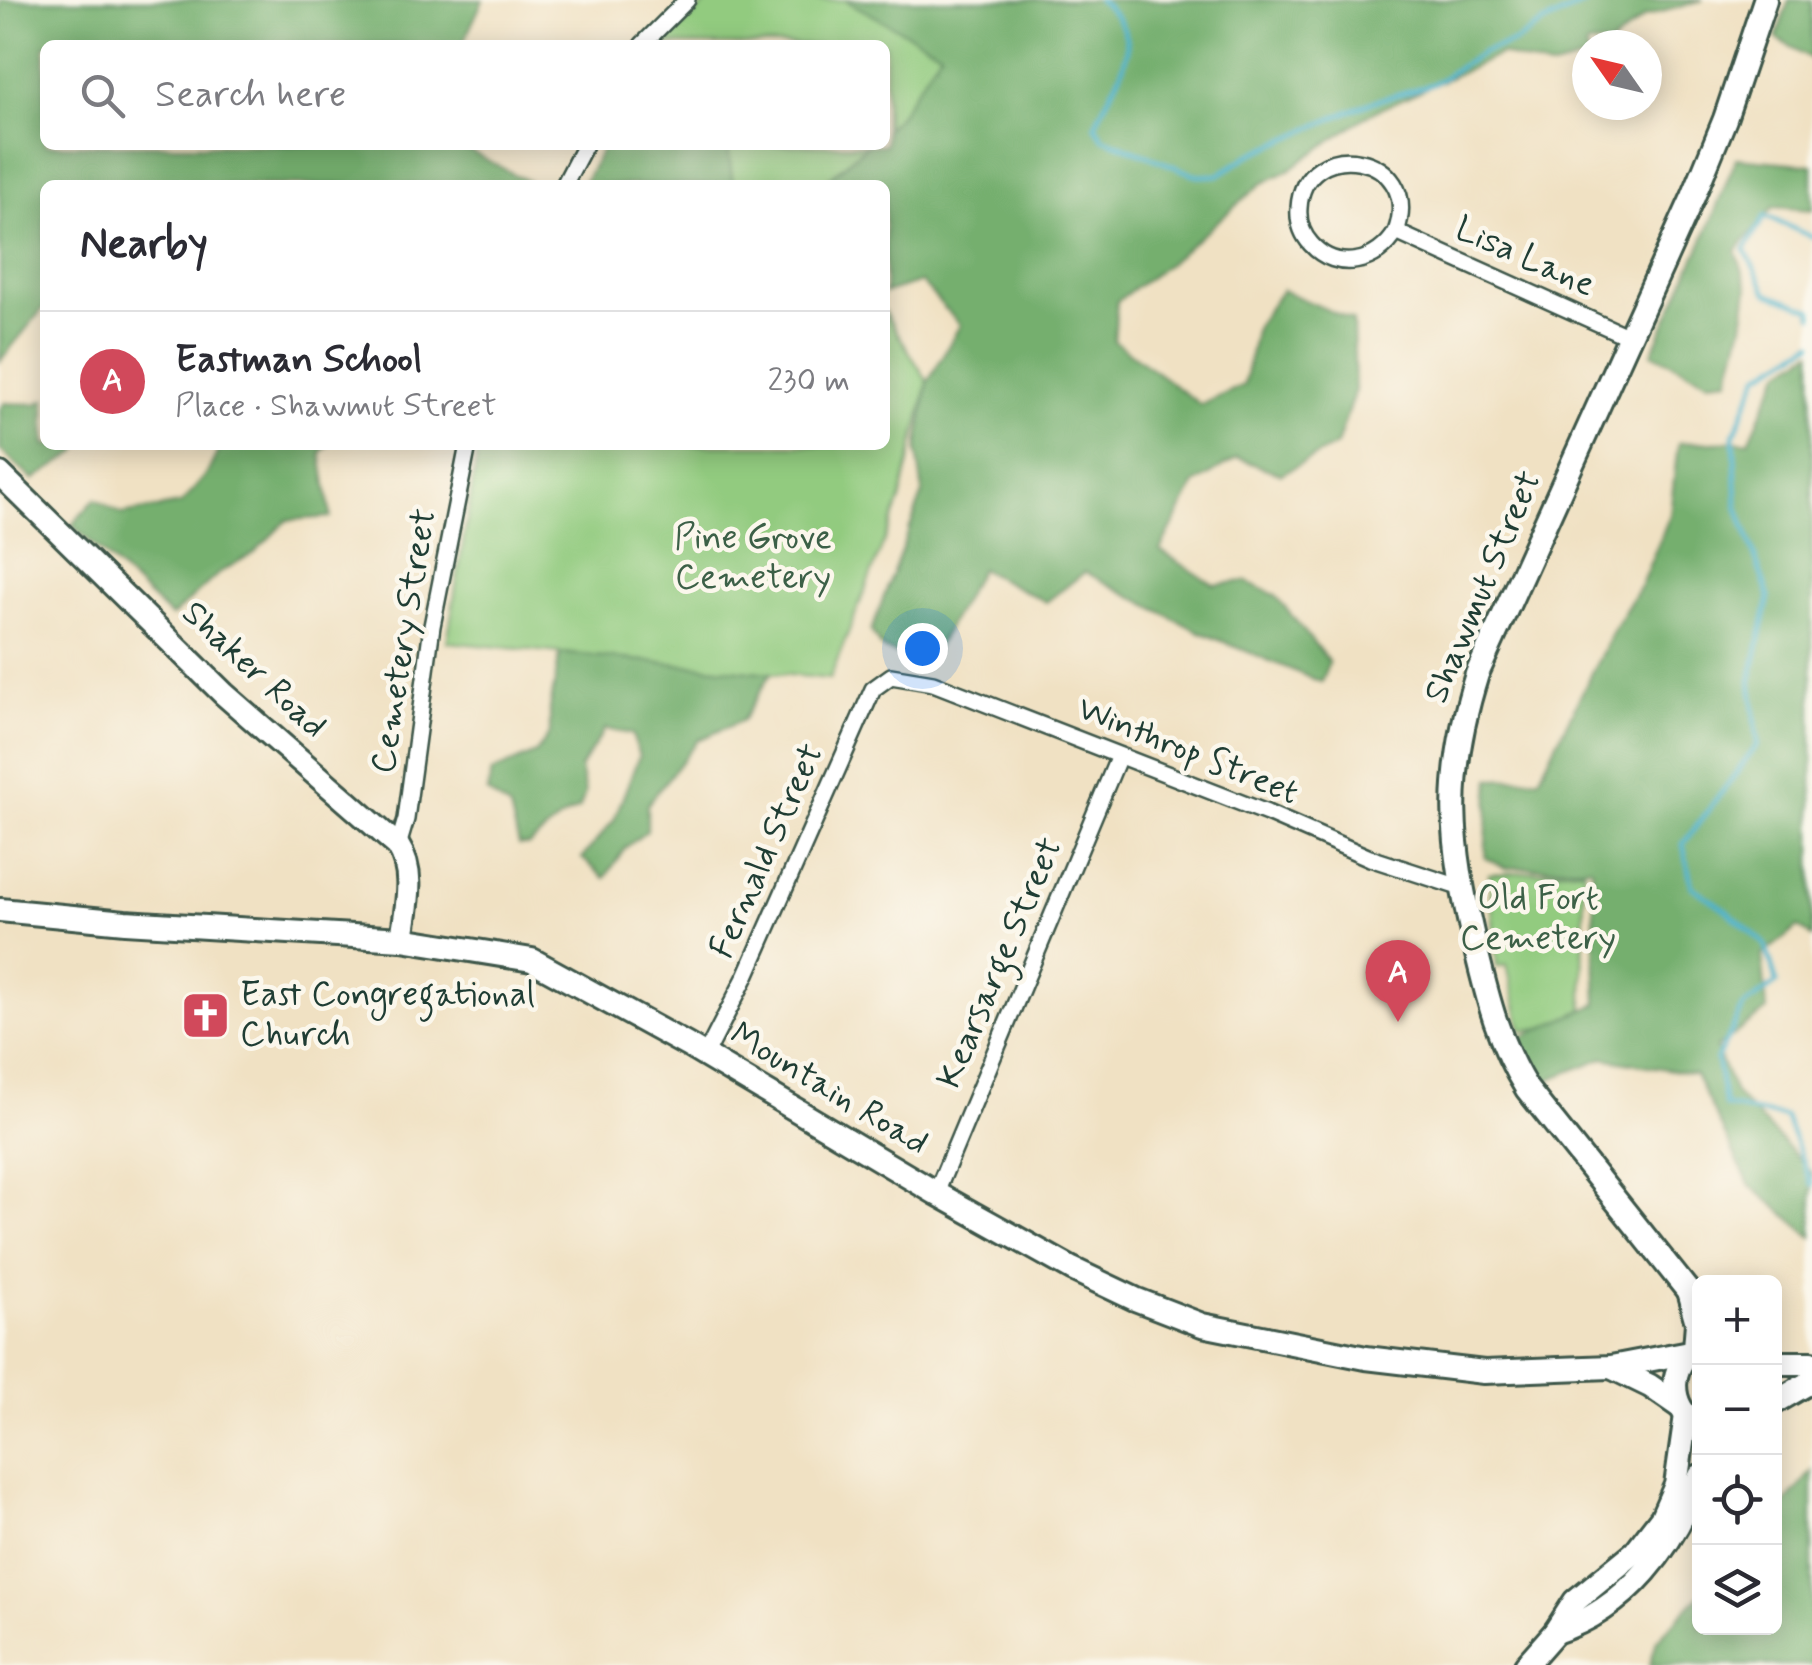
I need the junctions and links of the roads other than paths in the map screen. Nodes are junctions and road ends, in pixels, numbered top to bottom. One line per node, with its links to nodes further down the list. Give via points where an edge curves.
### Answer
1 (686, 0): 3 (street)
2 (1765, 0): 7 (main road, Shawmut Street, via 1719,135)
3 (647, 40)
4 (583, 150): 5 (street)
5 (567, 180)
6 (1396, 232): 6 (street, via 1399,194 1383,171 1366,162 1328,164 1302,192 1302,230 1330,258 1368,258); 7 (street, Lisa Lane)
7 (1628, 337): 13 (main road, Shawmut Street, via 1493,635 1465,714 1453,796)
8 (467, 450): 12 (street, Cemetery Street)
9 (0, 474): 12 (main road, Shaker Road, via 224,694)
10 (891, 676): 11 (street, Winthrop Street, via 933,683); 16 (street, Fernald Street, via 872,689)
11 (1118, 756): 13 (street, Winthrop Street); 17 (street, Kearsarge Street)
12 (398, 846): 15 (main road, via 409,879)
13 (1462, 888): 18 (main road, Shawmut Street, via 1507,1056)
14 (0, 910): 15 (main road, Mountain Road)
15 (402, 938): 16 (main road, Mountain Road, via 532,960)
16 (706, 1056): 17 (main road, Mountain Road)
17 (936, 1193): 23 (main road, Mountain Road, via 1072,1269 1202,1325 1434,1368)
18 (1692, 1293)
19 (1692, 1349): 23 (main road, Mountain Road)
20 (1692, 1352): 26 (main road, via 1675,1377)
21 (1782, 1363): 22 (main road)
22 (1812, 1363)
23 (1612, 1367): 26 (main road)
24 (1812, 1381): 25 (main road)
25 (1782, 1398)
26 (1688, 1415): 28 (main road, via 1676,1485 1662,1517 1635,1552 1575,1602)
27 (1692, 1496): 28 (main road, via 1642,1576 1594,1616)
28 (1555, 1632): 29 (main road)
29 (1526, 1665)

